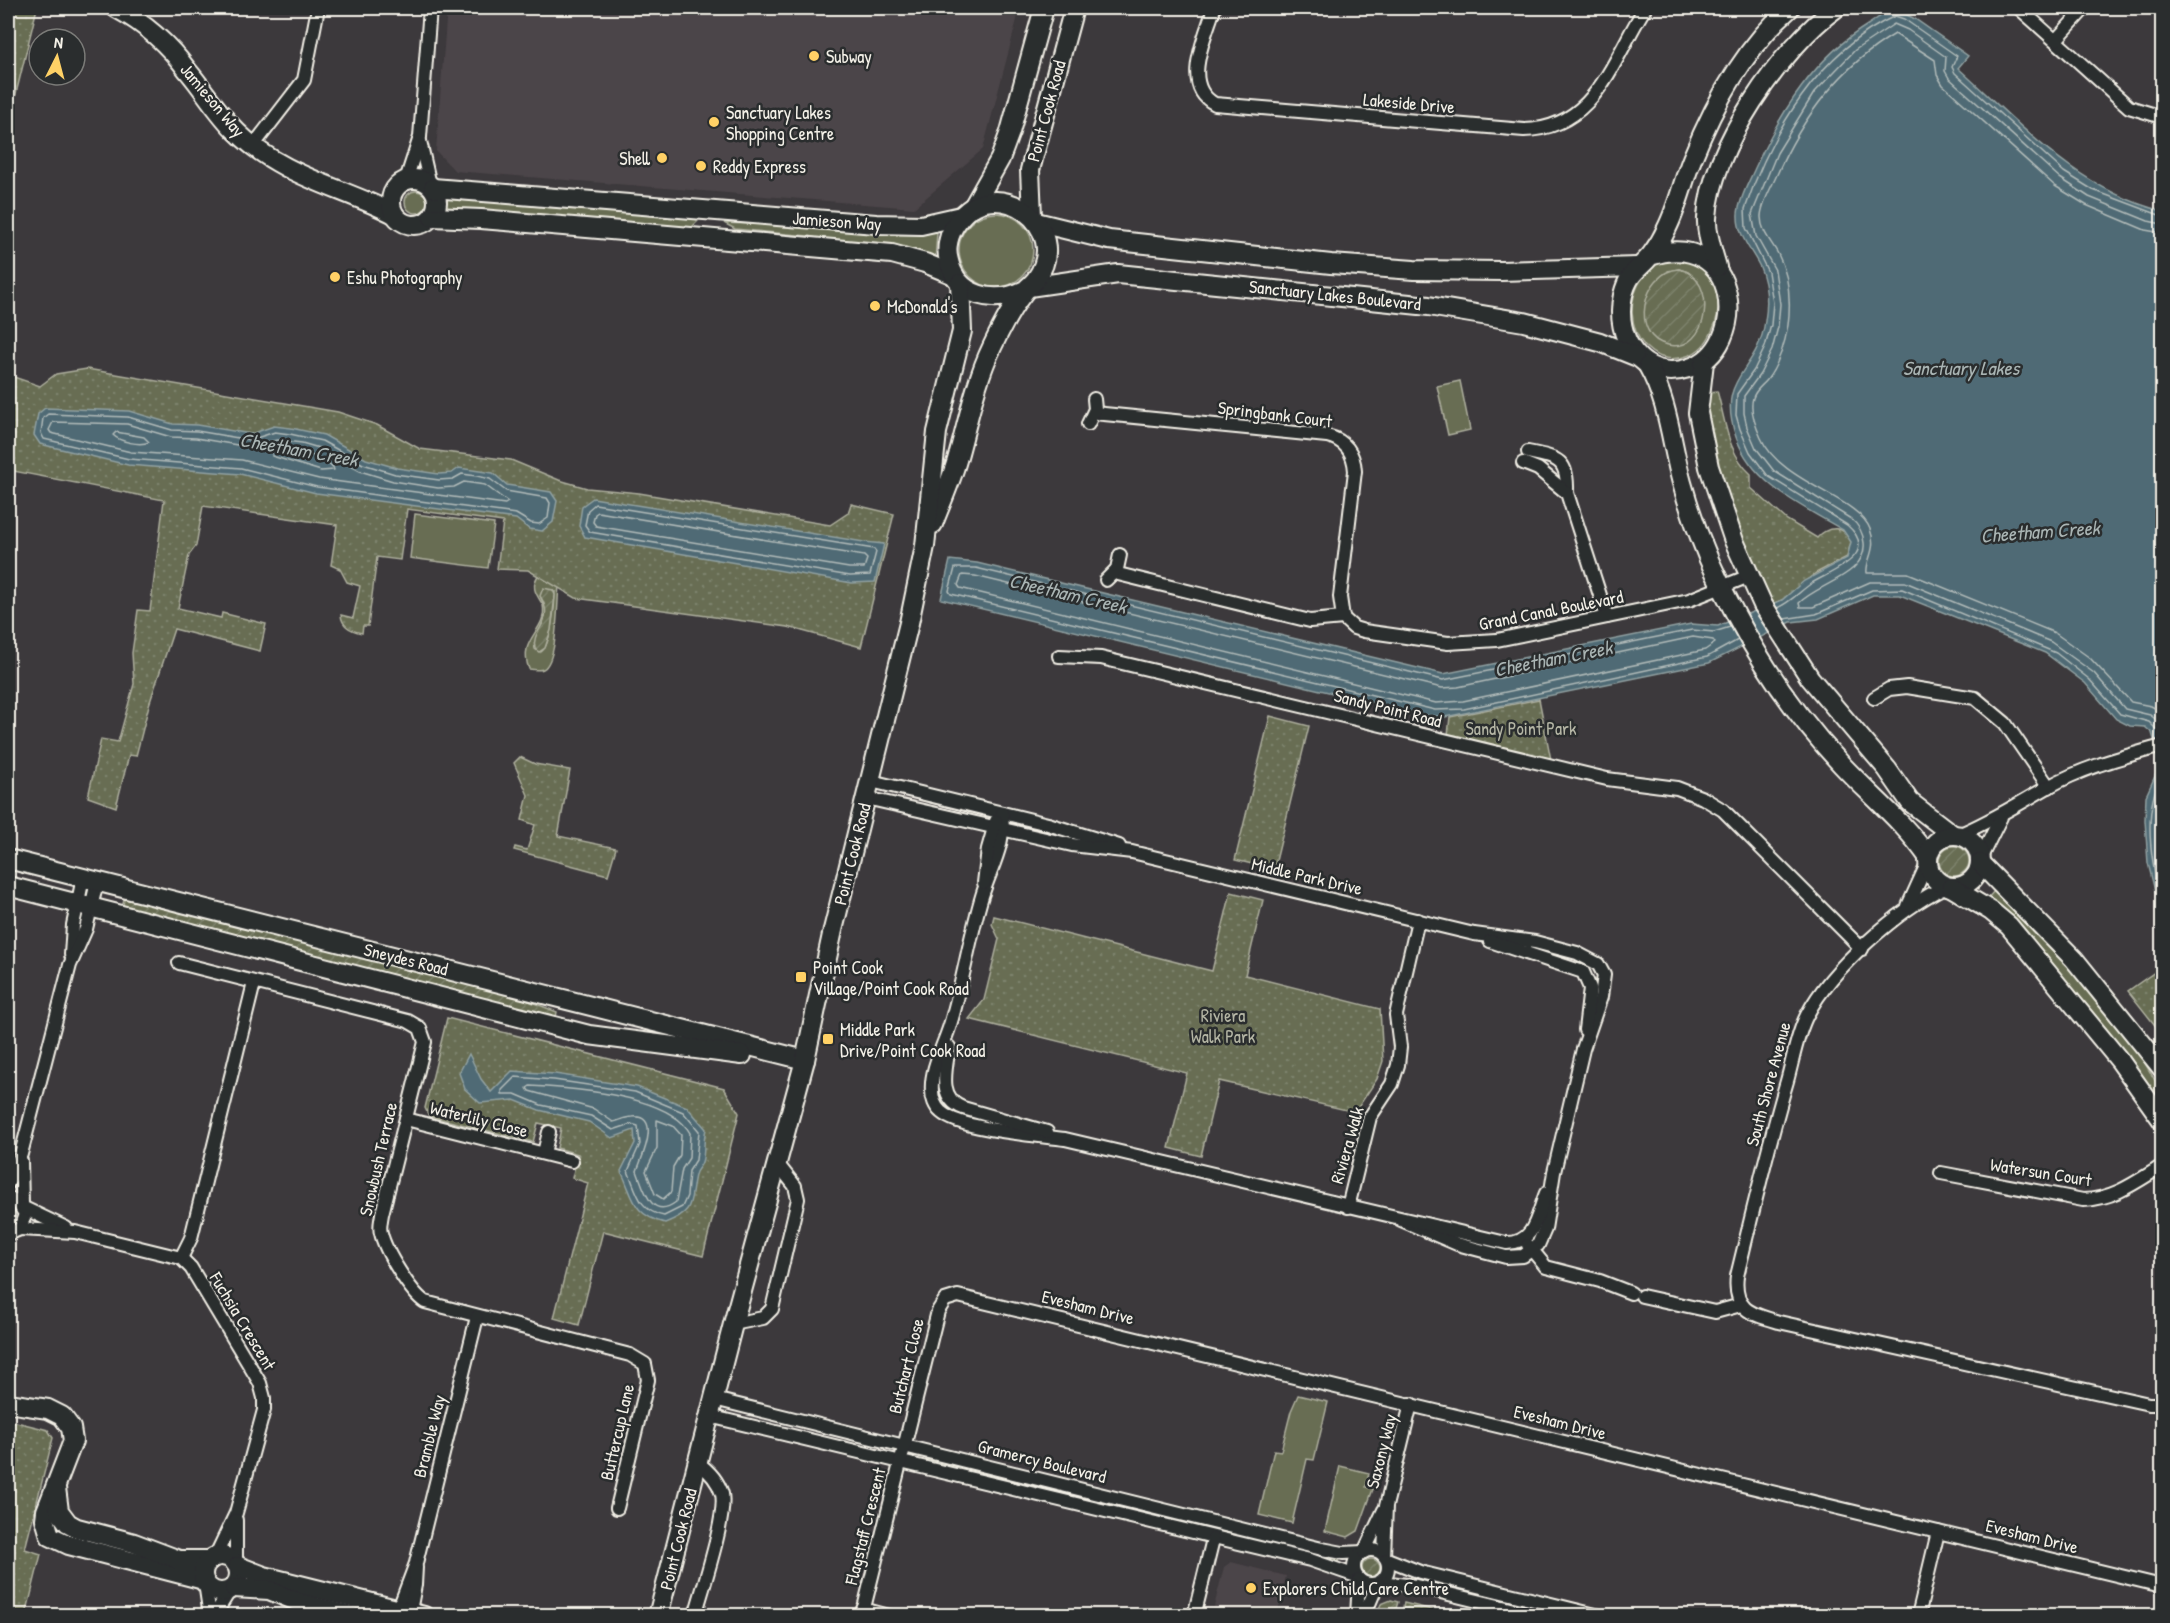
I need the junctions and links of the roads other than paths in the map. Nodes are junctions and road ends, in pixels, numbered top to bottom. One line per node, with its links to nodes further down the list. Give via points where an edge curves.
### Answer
1 (116, 8): 15 (street, Jamieson Way, via 174,53 220,114)
2 (318, 8): 15 (street, via 304,80)
3 (430, 8): 14 (street)
4 (1044, 8): 20 (street, Point Cook Road, via 1000,159)
5 (1074, 8): 23 (street, Point Cook Road, via 1030,170)
6 (1214, 8): 7 (street, Lakeside Drive, via 1196,78 1203,96 1215,104 1524,130 1553,126 1588,104)
7 (1645, 8)
8 (1790, 8): 25 (street, via 1753,48 1724,92 1692,160 1667,227)
9 (2019, 8): 12 (street)
10 (2085, 8): 12 (street)
11 (1825, 10): 26 (street, via 1772,72 1746,113 1719,170 1707,215)
12 (2056, 40): 13 (street, via 2129,107)
13 (2163, 117)
14 (420, 137): 16 (street); 17 (street)
15 (253, 146): 18 (street, Jamieson Way, via 294,173)
16 (400, 185): 17 (street, Jamieson Way, via 419,179); 18 (street, Jamieson Way, via 372,195); 21 (street, via 391,202)
17 (432, 187): 19 (street, Jamieson Way); 22 (street, via 438,203)
18 (350, 194): 21 (street, Jamieson Way)
19 (711, 211): 20 (street, Jamieson Way, via 909,226 935,223); 24 (street)
20 (967, 211): 23 (street, via 998,201 1022,208); 27 (street, via 952,229 948,244 948,260)
21 (394, 214): 22 (street, Jamieson Way, via 412,225)
22 (432, 217): 24 (street, Jamieson Way)
23 (1034, 219): 25 (street, Sanctuary Lakes Boulevard, via 1108,240 1343,265 1501,271); 28 (street, via 1042,232 1046,256 1037,278)
24 (714, 239): 27 (street, Jamieson Way, via 892,254 925,263)
25 (1643, 262): 26 (street, via 1664,252 1680,252 1704,258); 29 (street, via 1627,283 1621,314 1627,340)
26 (1717, 267): 30 (street, via 1727,293 1727,319 1716,346)
27 (957, 279): 28 (street, via 971,292 984,297 1012,297); 33 (street, Point Cook Road, via 962,331 937,432)
28 (1027, 289): 29 (street, Sanctuary Lakes Boulevard, via 1118,274 1429,306 1524,322 1600,342); 33 (street, Point Cook Road, via 991,349)
29 (1642, 361): 30 (street, via 1680,371); 36 (street, via 1660,388 1693,517)
30 (1704, 362): 35 (street, via 1698,404 1702,437 1719,499)
31 (1094, 399): 38 (street, Springbank Court, via 1091,419 1327,436 1342,442 1351,452 1355,471 1340,603)
32 (1567, 493): 32 (street, via 1538,469 1523,457 1552,457 1560,462 1567,472); 37 (street)
33 (925, 546): 43 (street, Point Cook Road)
34 (1120, 555): 38 (street, via 1110,577 1310,621)
35 (1749, 576): 36 (street, Grand Canal Boulevard); 47 (street, via 1778,631 1821,693 1887,769 1910,802)
36 (1722, 588): 37 (street, Grand Canal Boulevard, via 1689,600); 50 (street, via 1782,691 1842,764 1908,829)
37 (1607, 617): 38 (street, Grand Canal Boulevard, via 1471,643 1359,630)
38 (1343, 618)
39 (1059, 656): 58 (street, Sandy Point Road, via 1101,658 1607,779 1695,795 1737,822)
40 (1874, 698): 42 (street, via 1889,689 1907,687 1975,698 2005,723)
41 (2160, 747): 42 (street, via 2094,766)
42 (2049, 787): 45 (street)
43 (869, 789): 44 (street, Middle Park Drive); 46 (street, Middle Park Drive); 61 (street, Point Cook Road)
44 (1002, 813): 46 (street); 48 (street, Middle Park Drive, via 1079,832)
45 (2001, 817): 47 (street); 51 (street)
46 (998, 827): 48 (street, Middle Park Drive, via 1072,845); 76 (street, via 999,851 983,895 951,1023 944,1083 952,1102 1065,1139)
47 (1955, 835): 50 (street, via 1936,842); 51 (street, via 1973,843)
48 (1132, 852): 57 (street, Middle Park Drive)
49 (8, 859): 52 (street, Sneydes Road)
50 (1928, 860): 54 (street, via 1933,876); 56 (street, South Shore Avenue)
51 (1980, 861): 54 (street, via 1974,878 1960,886); 62 (street, via 2074,959)
52 (90, 880): 55 (street); 61 (street, Sneydes Road)
53 (8, 886): 55 (street, Sneydes Road)
54 (1949, 886): 56 (street, South Shore Avenue); 64 (street, via 2009,926 2107,1044)
55 (84, 906): 61 (street, Sneydes Road, via 589,1035); 67 (street, via 86,928 70,965)
56 (1907, 908): 58 (street, South Shore Avenue)
57 (1418, 920): 71 (street, Middle Park Drive, via 1474,934 1583,972 1590,988 1583,1049); 76 (street, Riviera Walk, via 1396,1015 1398,1065 1392,1084 1373,1111)
58 (1862, 949): 84 (street, South Shore Avenue, via 1822,990 1805,1017 1737,1276 1736,1294)
59 (179, 963): 60 (street, Snowbush Terrace)
60 (254, 983): 63 (street, Snowbush Terrace, via 408,1021 420,1028 425,1042); 82 (street, via 190,1238)
61 (804, 1065): 69 (street, Point Cook Road)
62 (2163, 1068)
63 (406, 1119): 66 (street, Waterlily Close); 85 (street, Snowbush Terrace, via 382,1214 383,1240 419,1299)
64 (2163, 1120)
65 (549, 1132): 66 (street, Waterlily Close)
66 (544, 1153): 68 (street, Waterlily Close)
67 (21, 1154): 73 (street); 75 (street)
68 (572, 1161)
69 (776, 1162): 86 (street, Point Cook Road); 86 (street, via 795,1186 798,1200 772,1309 763,1318)
70 (2163, 1166): 72 (street, Watersun Court, via 2119,1193 2083,1200)
71 (1554, 1172): 80 (street, Middle Park Drive); 81 (street, Middle Park Drive, via 1545,1230)
72 (1941, 1173)
73 (8, 1183)
74 (8, 1198): 75 (street)
75 (23, 1207): 78 (street); 79 (street, via 25,1220)
76 (1348, 1208): 77 (street)
77 (1401, 1220): 80 (street, via 1506,1243); 81 (street, via 1457,1244 1506,1257)
78 (75, 1232): 79 (street); 82 (street)
79 (12, 1235)
80 (1525, 1239): 81 (street)
81 (1532, 1251): 84 (street, via 1546,1267 1636,1295 1715,1312)
82 (181, 1258): 98 (street, Fuchsia Crescent, via 191,1268 260,1383 264,1398)
83 (949, 1298): 89 (street, Evesham Drive, via 969,1297); 92 (street, Butchart Close, via 938,1311)
84 (1741, 1305): 90 (street, via 1755,1316 1779,1322)
85 (477, 1317): 87 (street, Snowbush Terrace, via 630,1355); 113 (street, Bramble Way)
86 (733, 1324): 91 (street, Point Cook Road)
87 (645, 1364): 97 (street, Buttercup Lane, via 648,1380)
88 (8, 1403): 95 (street, via 48,1409 62,1416 71,1428 73,1442)
89 (1411, 1404): 96 (street, Saxony Way); 100 (street, Evesham Drive)
90 (2163, 1404)
91 (711, 1407): 92 (street, Gramercy Boulevard); 93 (street, Point Cook Road); 94 (street, Gramercy Boulevard)
92 (904, 1446): 94 (street, Flagstaff Crescent); 103 (street, Gramercy Boulevard, via 1322,1549)
93 (697, 1462): 116 (street, Point Cook Road); 117 (street, Point Cook Road, via 709,1471 719,1487 722,1509)
94 (900, 1463): 101 (street, Gramercy Boulevard); 112 (street, Flagstaff Crescent)
95 (56, 1486): 99 (street, via 59,1511); 102 (street, via 45,1520)
96 (1386, 1506): 103 (street, Saxony Way); 104 (street, Saxony Way)
97 (617, 1508)
98 (236, 1513): 105 (street, Fuchsia Crescent); 106 (street, Fuchsia Crescent)
99 (69, 1523): 102 (street); 105 (street, via 179,1560)
100 (1938, 1532): 110 (street, Evesham Drive); 124 (street)
101 (1213, 1539): 107 (street, Gramercy Boulevard, via 1310,1560); 119 (street)
102 (55, 1540): 108 (street)
103 (1363, 1552): 104 (street, via 1373,1550); 107 (street, via 1354,1565)
104 (1385, 1557): 109 (street, via 1388,1571); 123 (street, via 1429,1574)
105 (213, 1558): 106 (street, via 227,1557); 108 (street, via 204,1569)
106 (237, 1564): 111 (street, via 239,1578); 113 (street, via 264,1576)
107 (1358, 1578): 109 (street, via 1370,1585); 120 (street)
108 (204, 1582): 111 (street, via 213,1591); 114 (street)
109 (1379, 1583): 121 (street); 122 (street, via 1416,1586)
110 (2163, 1586)
111 (232, 1589): 114 (street); 115 (street, via 269,1590)
112 (862, 1612): 118 (street)
113 (407, 1613)
114 (212, 1616)
115 (351, 1616)
116 (658, 1616)
117 (695, 1616)
118 (889, 1616)
119 (1194, 1616)
120 (1357, 1616)
121 (1364, 1616)
122 (1539, 1616)
123 (1600, 1616)
124 (1918, 1616)

